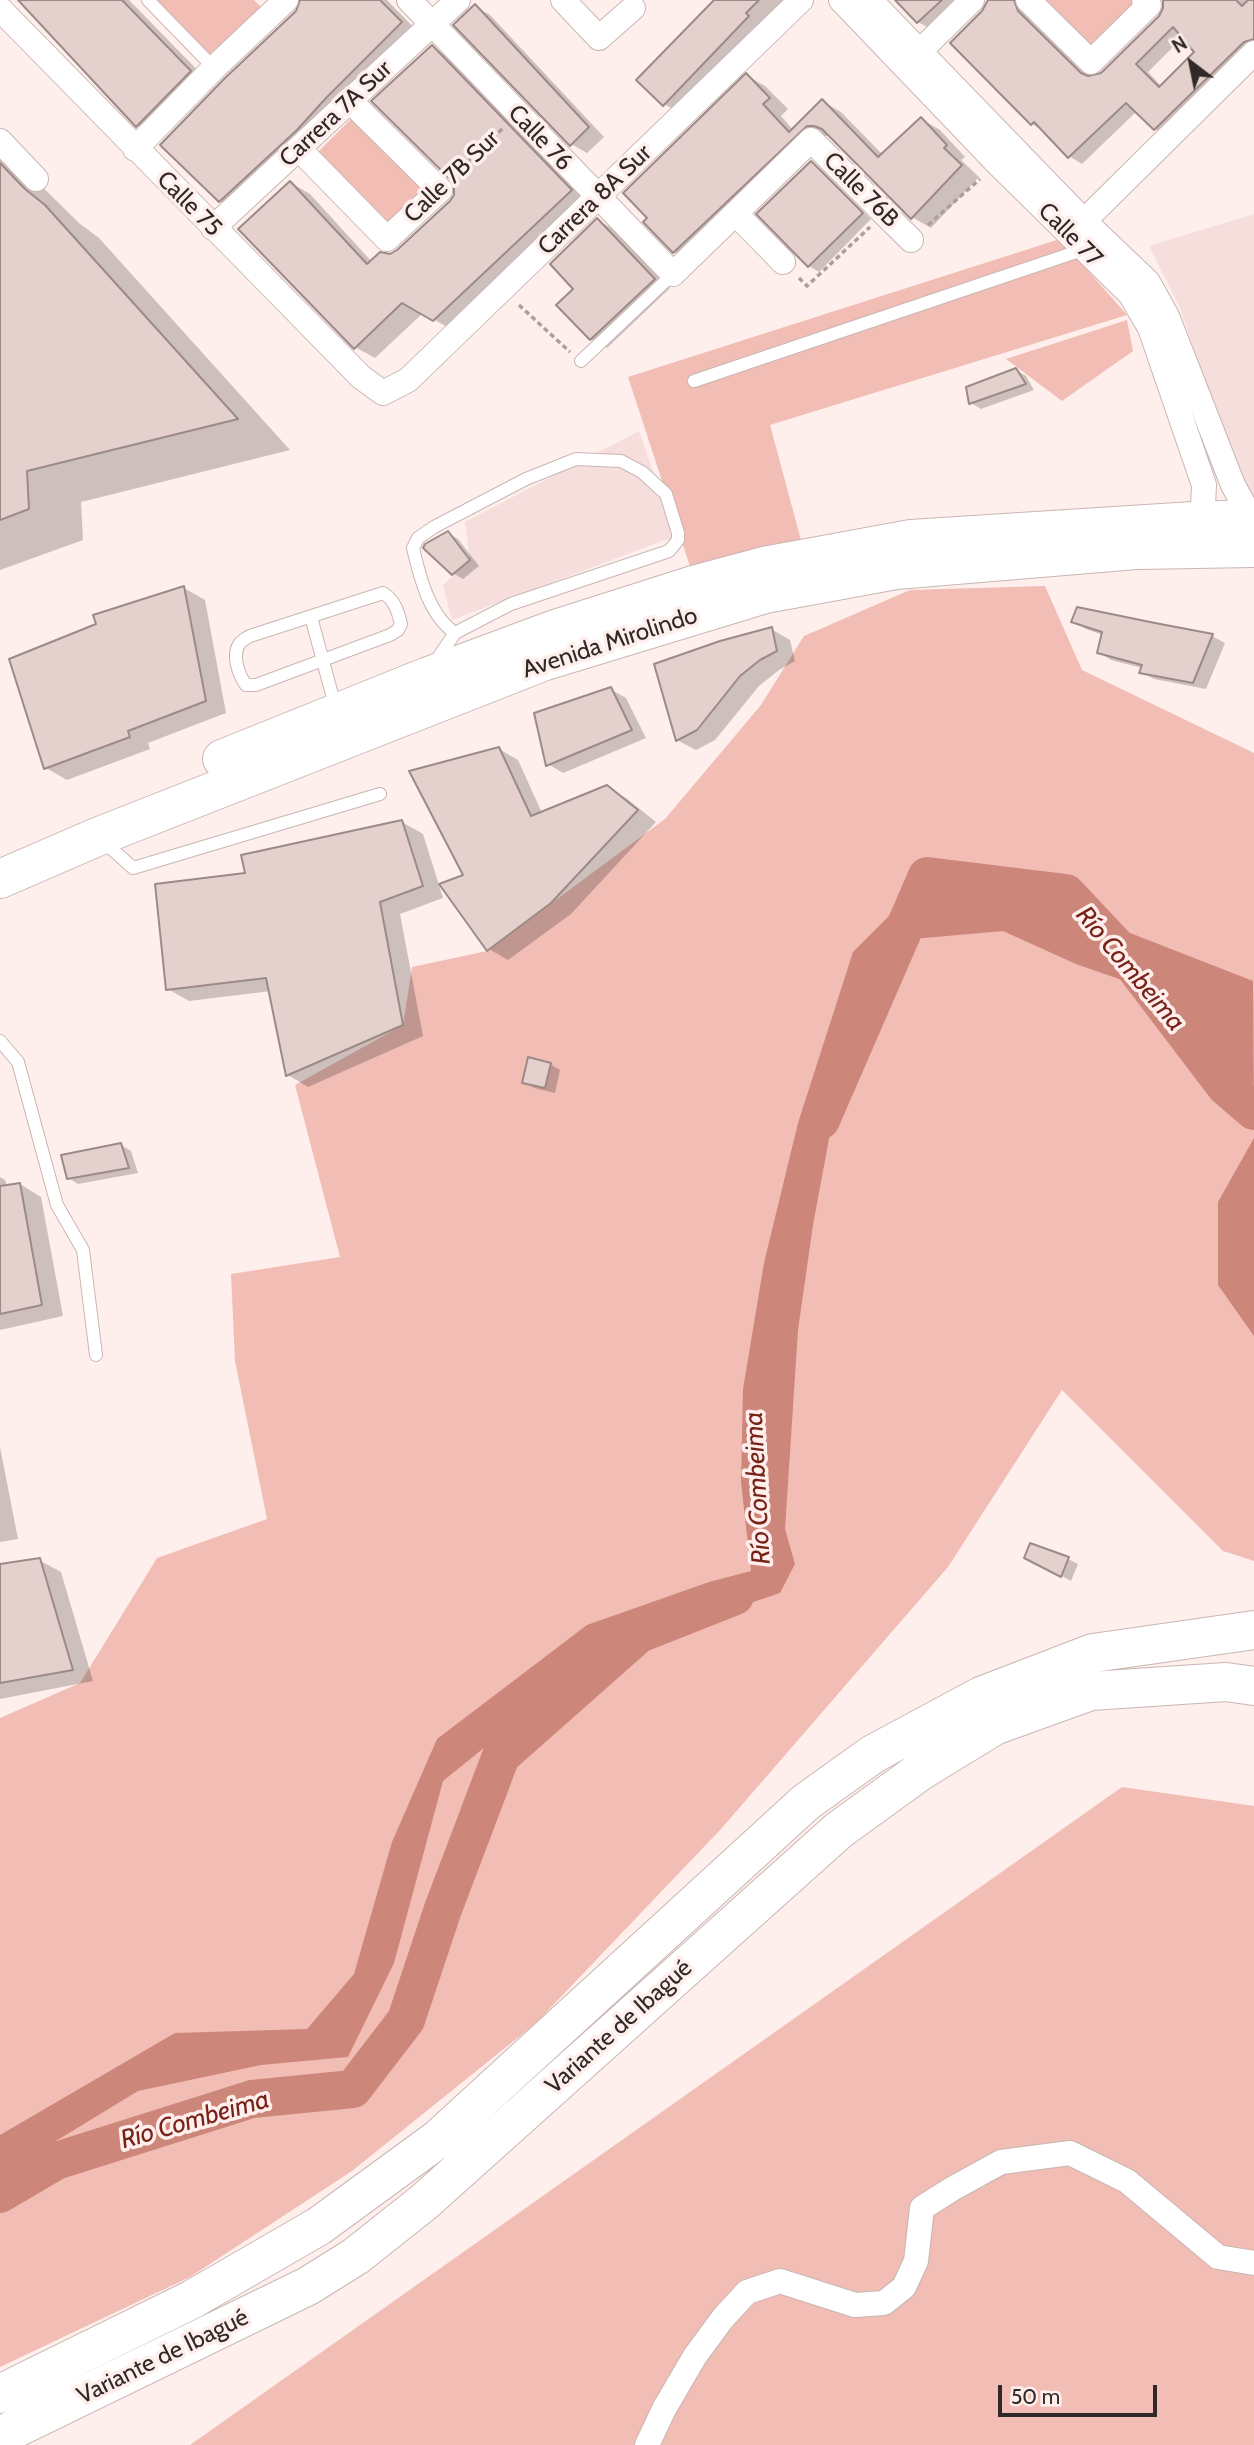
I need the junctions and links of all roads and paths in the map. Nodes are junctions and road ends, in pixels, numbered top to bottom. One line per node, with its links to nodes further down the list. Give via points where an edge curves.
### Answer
1 (148, 0): 17 (lane)
2 (409, 0): 14 (street, Calle 76)
3 (458, 0): 14 (street, Carrera 7A Sur)
4 (563, 0): 12 (street, via 599,38)
5 (801, 0): 26 (street, Carrera 8A Sur)
6 (841, 0): 16 (street, Calle 77)
7 (870, 0): 16 (street, Calle 77)
8 (972, 0): 16 (street)
9 (1028, 0): 10 (street, via 1091,62)
10 (1146, 3)
11 (274, 4): 17 (street)
12 (633, 8)
13 (0, 9): 21 (street, Calle 75)
14 (432, 24): 18 (street, Carrera 7A Sur); 19 (street, Calle 76)
15 (1254, 53): 30 (street)
16 (912, 59): 23 (street, Calle 77); 30 (street, Calle 77)
17 (214, 68): 21 (street)
18 (349, 100): 22 (street, Carrera 7A Sur); 25 (street)
19 (517, 115): 25 (path, Calle 7B Sur); 26 (street, Calle 76)
20 (0, 141): 24 (street)
21 (135, 149): 29 (street, Calle 75)
22 (299, 149): 25 (street, Calle 7B Sur, via 387,239); 29 (street, Carrera 7A Sur)
23 (997, 163): 30 (street, Calle 77); 31 (path)
24 (36, 179)
25 (440, 190)
26 (598, 197): 33 (street, Calle 76); 35 (street, Carrera 8A Sur)
27 (736, 214): 28 (street, Calle 76B, via 811,140); 32 (street); 33 (street)
28 (884, 214): 31 (street, Calle 76B); 34 (path)
29 (213, 228): 38 (street, Calle 75, via 360,377)
30 (1090, 235): 37 (lane); 39 (street, Calle 77, via 1148,282 1167,316 1233,485); 41 (street, Calle 77, via 1150,328 1205,485 1203,506)
31 (911, 240)
32 (783, 262)
33 (673, 274): 36 (lane)
34 (807, 286)
35 (502, 289): 36 (path); 38 (street, Carrera 8A Sur, via 408,380)
36 (581, 361)
37 (694, 381)
38 (383, 393)
39 (1254, 514)
40 (1254, 519): 41 (main road, Avenida Mirolindo)
41 (1193, 521): 46 (main road, Avenida Mirolindo, via 911,539 764,566 555,629)
42 (1254, 548): 49 (main road, Avenida Mirolindo, via 1136,550 896,570 765,594 545,661)
43 (311, 617): 45 (lane); 45 (lane, via 383,593 396,606 398,630); 45 (lane, via 240,643 236,653 239,676 246,685 256,685)
44 (455, 633): 44 (lane, via 511,604 669,551 678,533 666,494 642,472 621,461 576,459 433,527 413,548 436,616); 46 (lane)
45 (323, 660): 47 (lane)
46 (426, 677): 47 (main road, Avenida Mirolindo)
47 (337, 713): 50 (main road, Avenida Mirolindo)
48 (380, 794): 49 (lane, via 133,868)
49 (97, 836): 51 (main road, Avenida Mirolindo)
50 (0, 850)
51 (0, 879)
52 (0, 1041): 53 (lane, via 18,1062 57,1205 83,1250)
53 (96, 1355)
54 (1254, 1630): 57 (main road, Variante de Ibagué, via 1093,1653 981,1696 873,1754 806,1802 438,2139 373,2187 319,2226 191,2300)
55 (1254, 1686): 58 (main road, Variante de Ibagué, via 1226,1682 1091,1691 994,1726 919,1772 839,1830 424,2202 356,2256 308,2286)
56 (1254, 2263): 59 (street, via 1218,2257 1127,2181 1070,2153 1001,2162 922,2208 916,2261 904,2287 884,2303 855,2305 780,2281 747,2292 695,2356)
57 (0, 2394)
58 (0, 2436)
59 (647, 2445)

